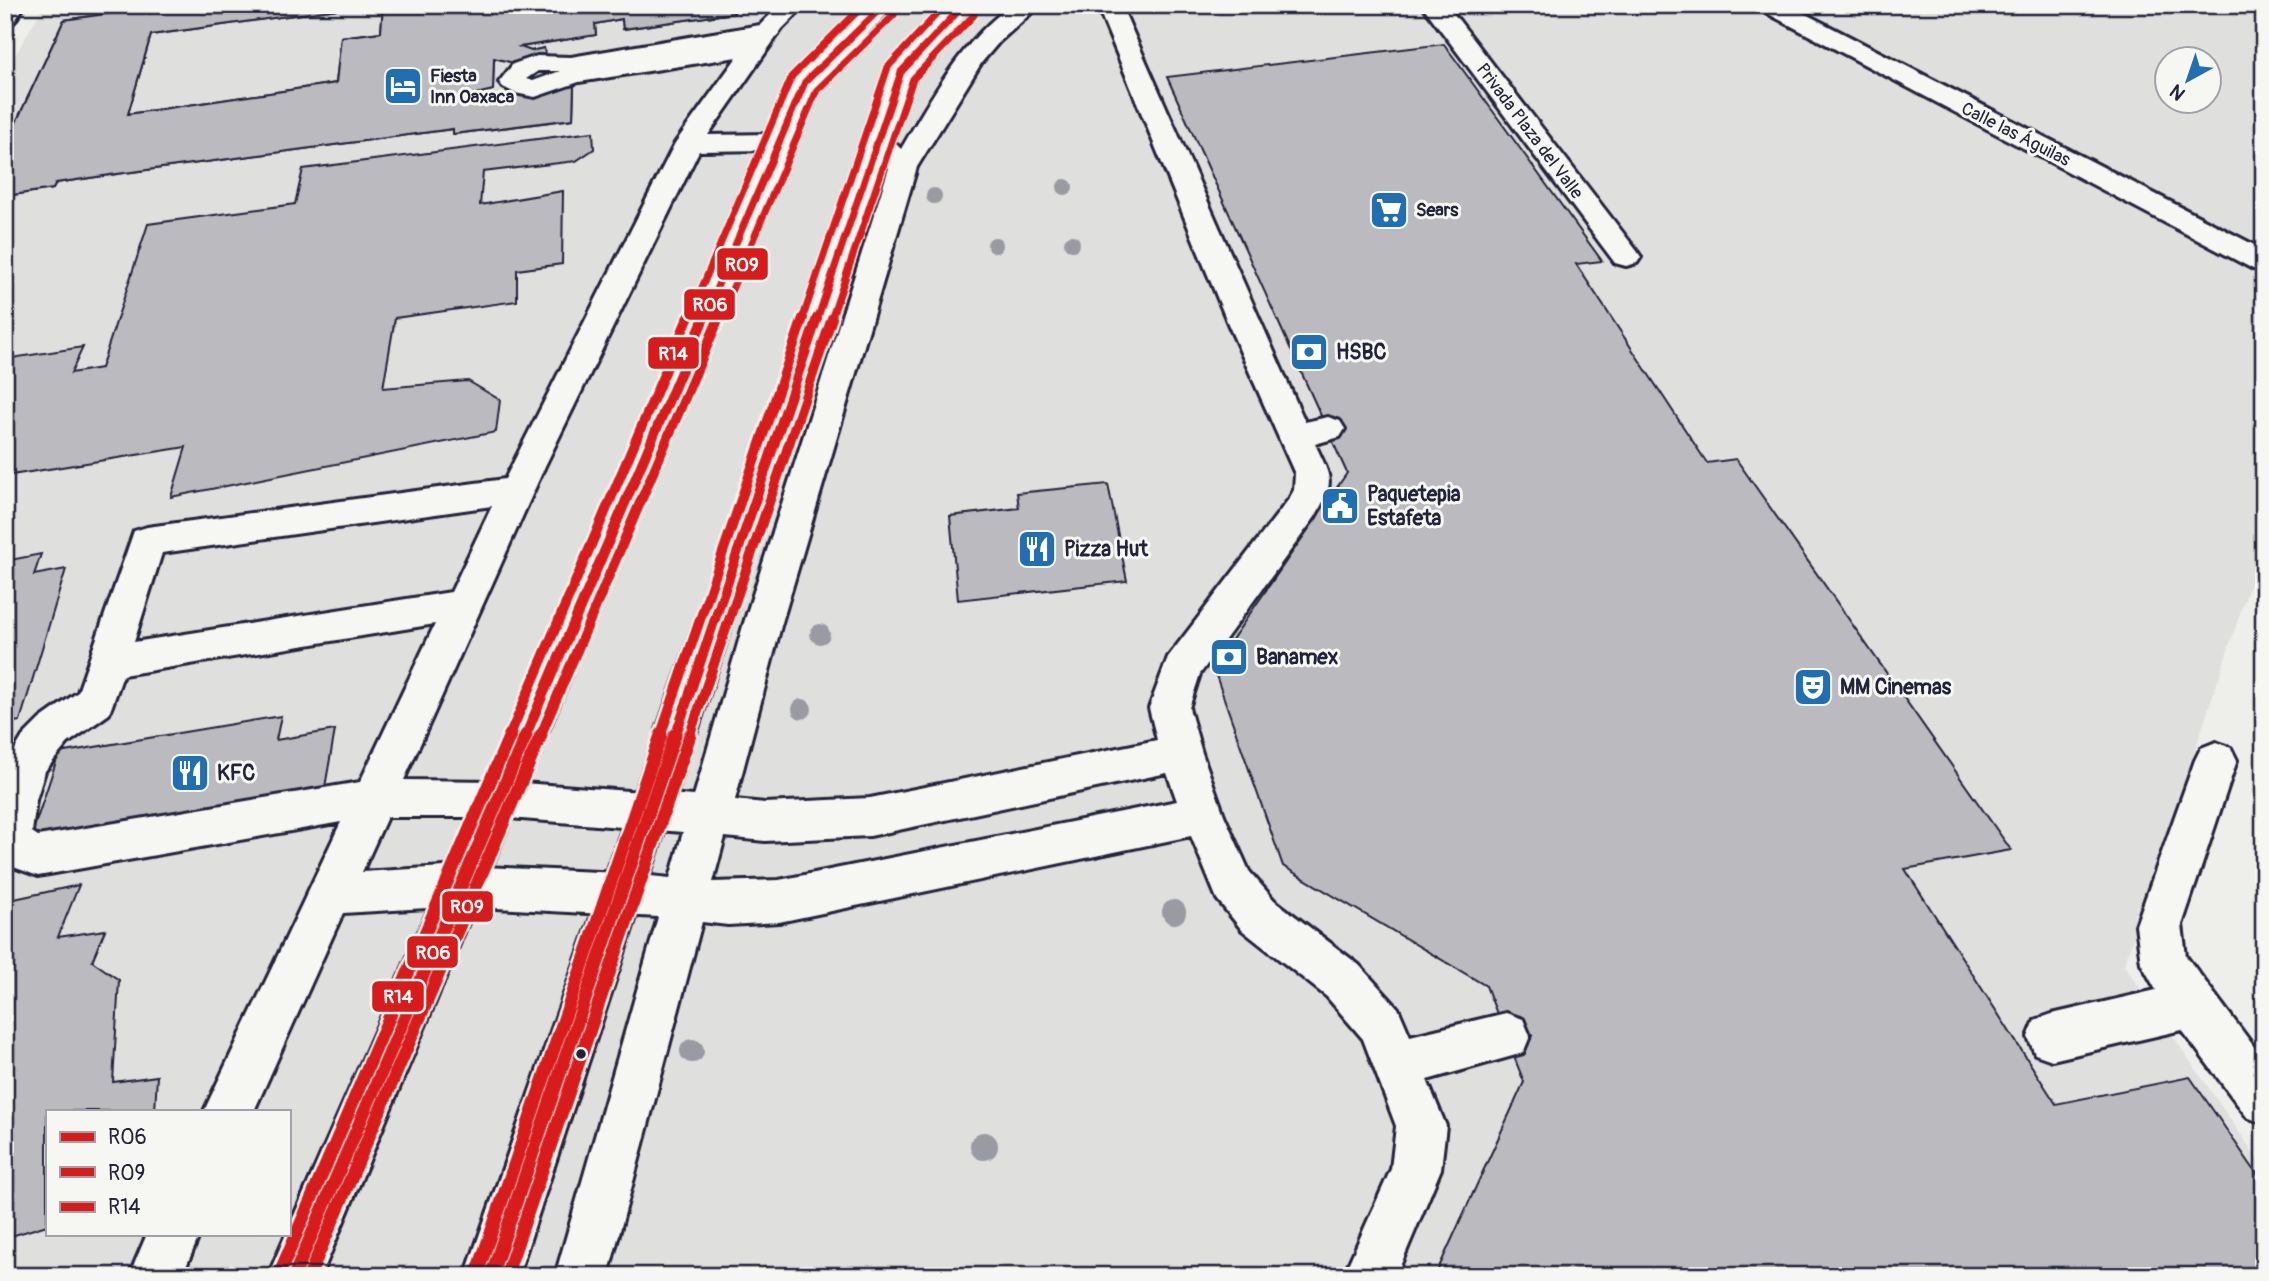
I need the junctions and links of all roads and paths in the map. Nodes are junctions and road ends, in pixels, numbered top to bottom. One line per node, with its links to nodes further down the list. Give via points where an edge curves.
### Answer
1 (13, 5): 9 (main road)
2 (794, 5): 10 (main road)
3 (884, 5): 11 (main road, via 805,82)
4 (964, 5): 13 (main road, via 901,72)
5 (1028, 5): 13 (main road, via 968,62)
6 (1109, 5): 17 (main road)
7 (1434, 5): 14 (main road, Privada Plaza del Valle)
8 (1769, 5): 15 (main road, Calle las Águilas)
9 (5, 17)
10 (763, 39): 10 (main road, via 571,65 538,63 523,69 512,82 535,89 574,75); 12 (main road)
11 (779, 142): 12 (main road); 24 (main road)
12 (690, 143): 18 (main road)
13 (891, 154): 25 (main road); 27 (main road)
14 (1626, 257)
15 (2264, 262)
16 (1328, 429): 17 (main road)
17 (1295, 436): 21 (main road, via 1312,474 1312,491 1182,668 1169,708)
18 (517, 490): 19 (main road); 20 (main road, via 147,541)
19 (463, 605): 20 (main road); 23 (main road)
20 (108, 662): 23 (main road, via 94,702 46,740 26,766 10,822 10,837 20,850 38,856)
21 (1181, 753): 26 (main road); 27 (main road, via 870,817 765,822)
22 (2216, 760): 32 (main road, via 2159,925 2164,963)
23 (374, 798): 24 (main road); 30 (main road)
24 (498, 799): 25 (main road); 28 (main road)
25 (650, 810): 27 (main road); 29 (main road)
26 (1203, 815): 31 (main road, via 779,901 728,904); 35 (main road, via 1239,893 1258,915 1343,981 1381,1024)
27 (709, 816): 31 (main road)
28 (461, 886): 29 (main road); 30 (main road); 40 (main road)
29 (622, 893): 31 (main road); 41 (main road)
30 (329, 894): 37 (main road)
31 (685, 900): 42 (main road)
32 (2192, 1004): 34 (main road); 36 (main road)
33 (1506, 1036): 35 (main road)
34 (2052, 1037)
35 (1396, 1064): 43 (main road, via 1422,1126 1416,1169)
36 (2264, 1100)
37 (229, 1110)
38 (173, 1236): 39 (main road)
39 (155, 1276)
40 (294, 1276)
41 (491, 1276)
42 (581, 1276)
43 (1369, 1276)

